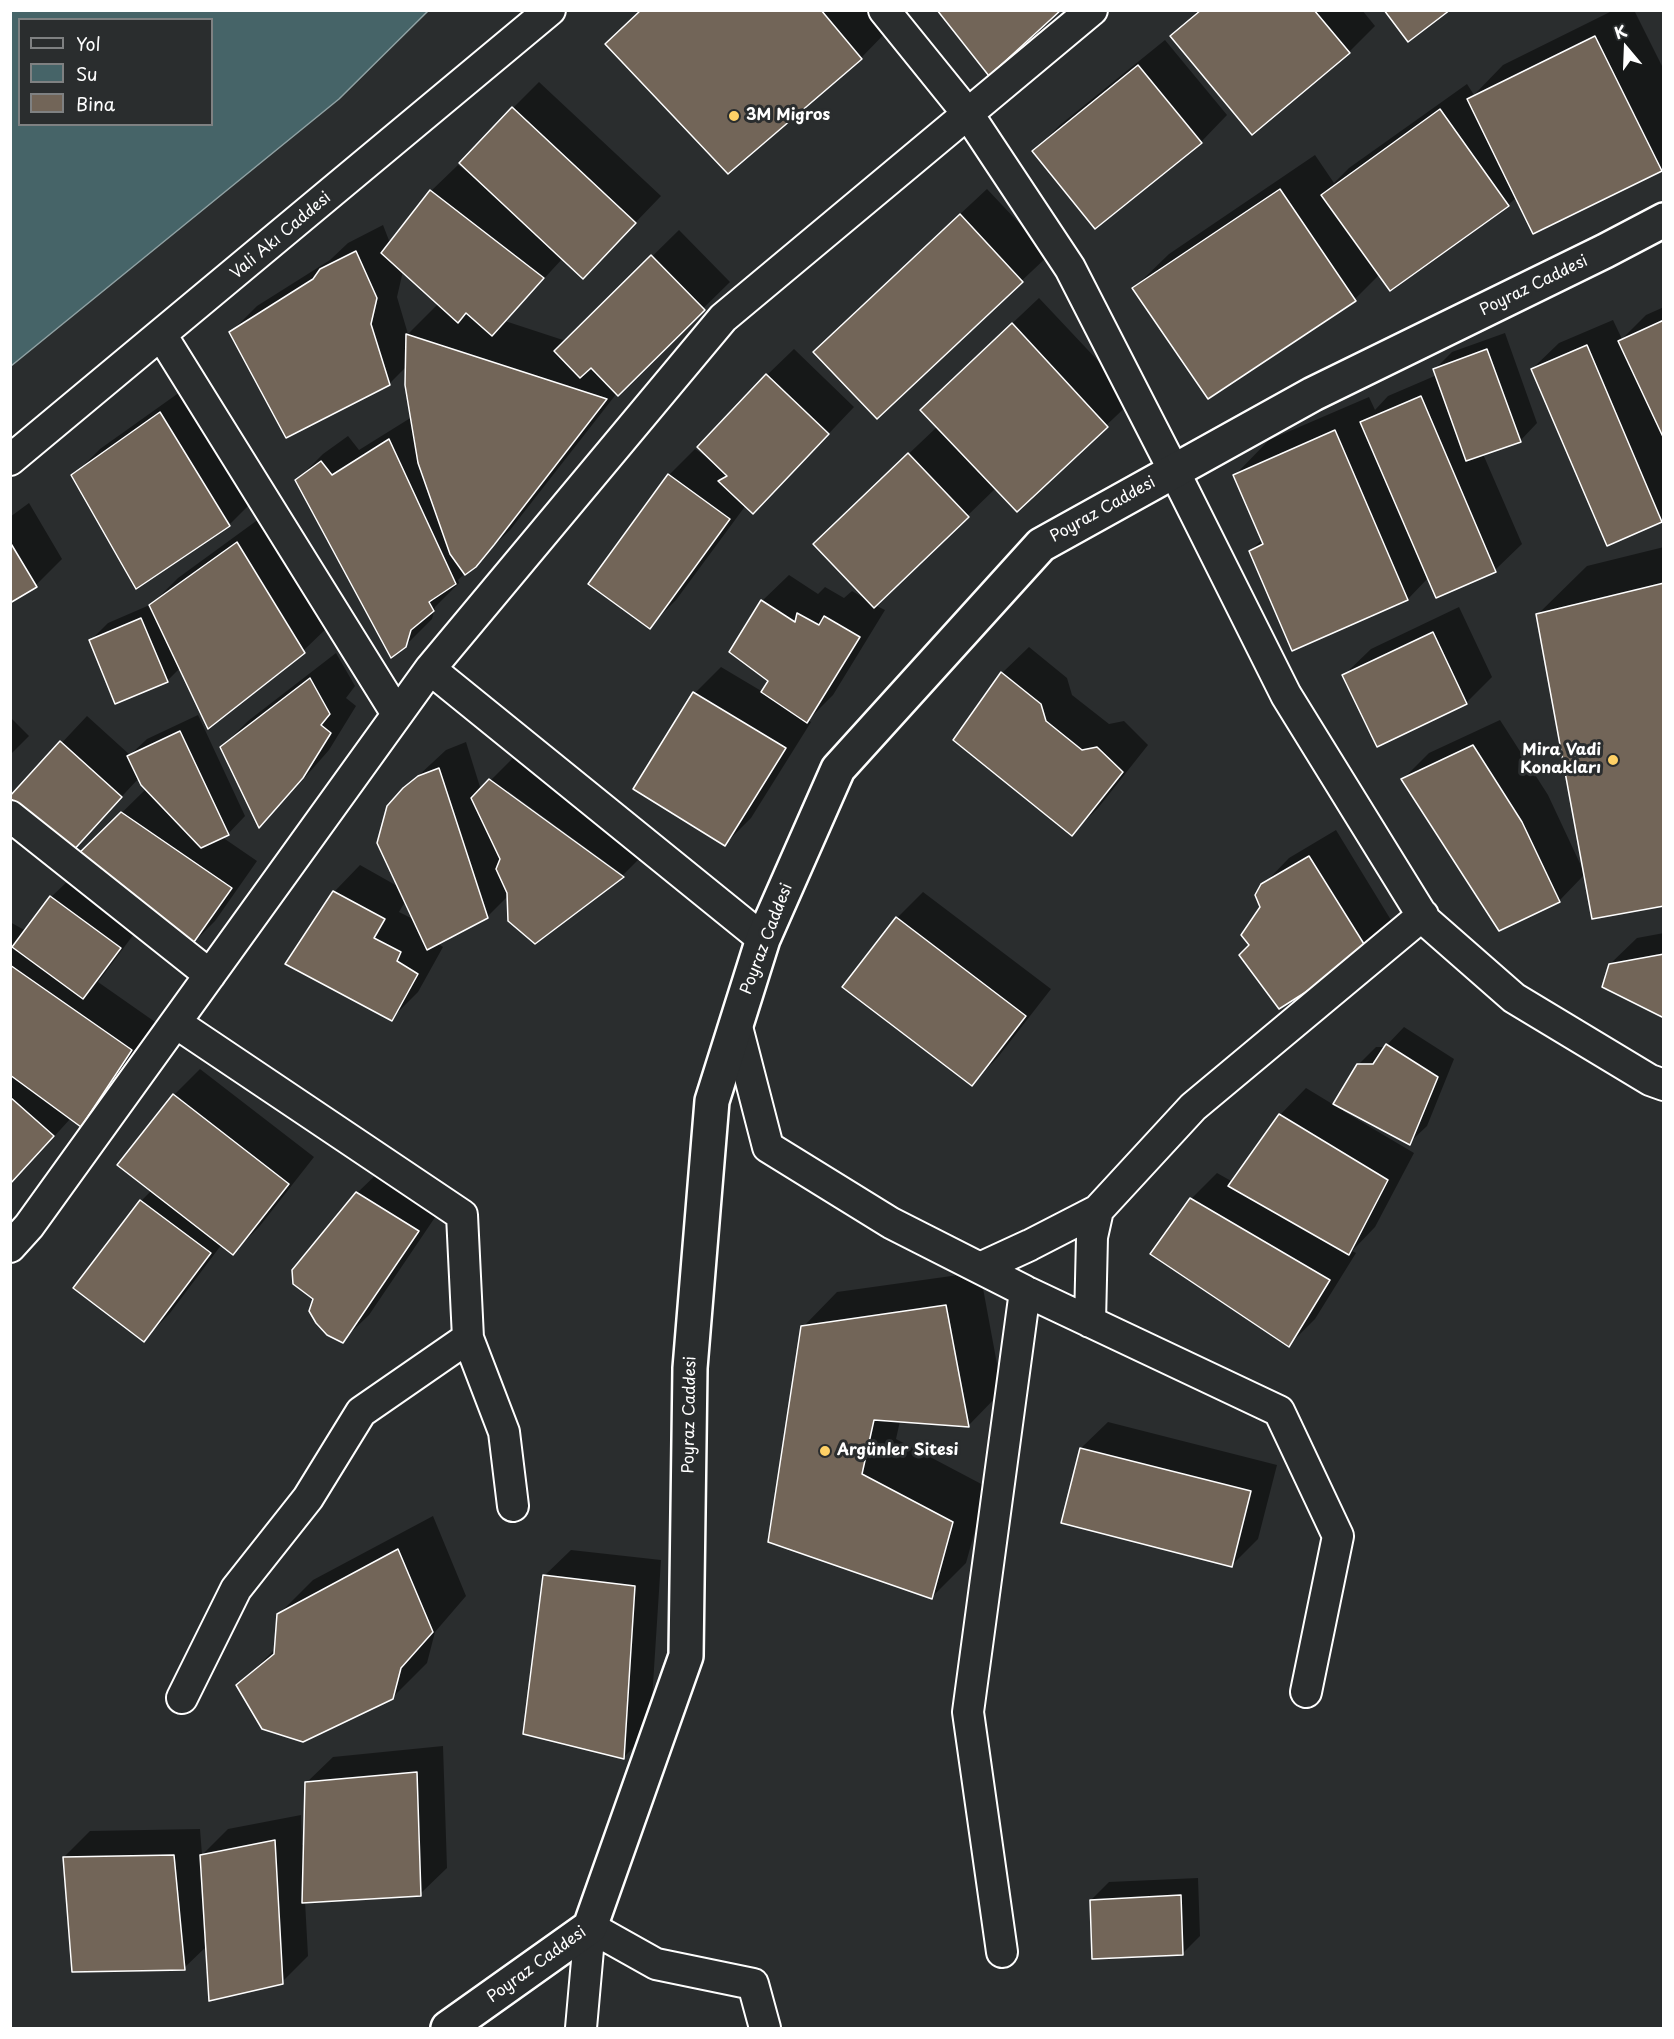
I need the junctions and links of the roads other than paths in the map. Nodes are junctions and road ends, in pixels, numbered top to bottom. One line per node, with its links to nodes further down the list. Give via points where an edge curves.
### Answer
1 (550, 10): 6 (street, Vali Akı Caddesi)
2 (884, 10): 4 (street)
3 (1092, 10): 4 (street)
4 (968, 114): 8 (street, via 1070,268); 9 (street, via 723,318)
5 (1664, 220): 8 (street, Poyraz Caddesi, via 1313,394)
6 (162, 336): 7 (street, Vali Akı Caddesi); 10 (street)
7 (10, 460)
8 (1174, 471): 12 (street, via 1286,696); 13 (street, Poyraz Caddesi, via 1041,545 838,769)
9 (430, 669): 10 (street); 13 (street)
10 (397, 714): 14 (street)
11 (10, 816): 14 (street)
12 (1423, 915): 17 (street, via 1514,998); 18 (street, via 1193,1107)
13 (763, 939): 16 (street, Poyraz Caddesi)
14 (210, 975): 15 (street)
15 (176, 1023): 19 (street); 23 (street, via 462,1215)
16 (736, 1023): 20 (street, via 768,1147 891,1223); 27 (street, Poyraz Caddesi, via 712,1101 692,1345 687,1656)
17 (1664, 1085)
18 (1098, 1210): 20 (street); 22 (street, via 1092,1237)
19 (10, 1247)
20 (980, 1268): 21 (street)
21 (1025, 1291): 22 (street); 28 (street, via 968,1712)
22 (1090, 1322): 25 (street, via 1279,1411 1338,1536)
23 (468, 1338): 24 (street, via 504,1432); 26 (street, via 361,1412 309,1498 236,1589)
24 (513, 1506)
25 (1306, 1692)
26 (182, 1698)
27 (590, 1927): 29 (street, Poyraz Caddesi); 30 (street); 31 (street, via 656,1964 753,1984)
28 (1002, 1952)
29 (448, 2028)
30 (581, 2028)
31 (765, 2028)

